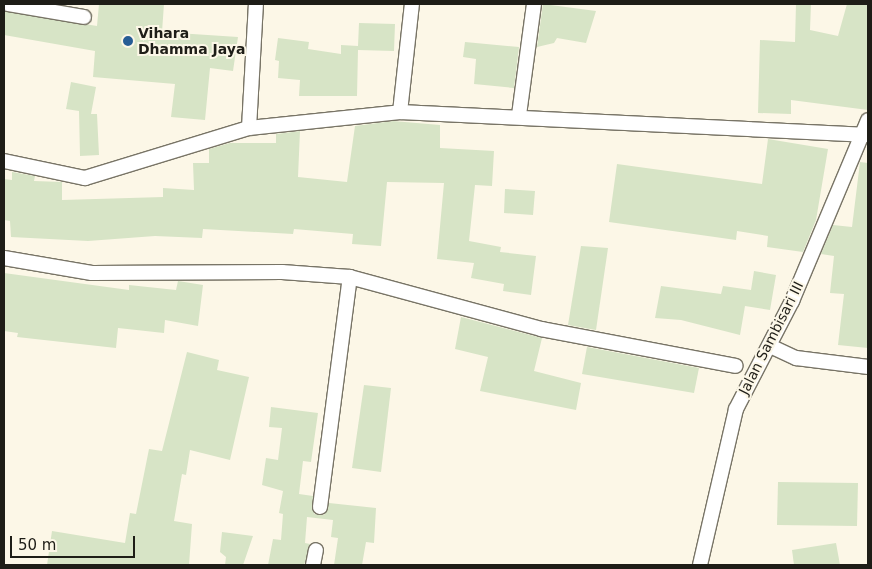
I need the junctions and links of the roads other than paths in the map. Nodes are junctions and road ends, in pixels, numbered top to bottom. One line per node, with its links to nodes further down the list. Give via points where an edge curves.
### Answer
1 (8, 4): 5 (street)
2 (256, 4): 9 (street)
3 (412, 4): 6 (street)
4 (534, 4): 7 (street)
5 (84, 17)
6 (400, 112): 7 (street); 9 (street)
7 (519, 115): 10 (street)
8 (868, 120): 10 (street, Jalan Sambisari III)
9 (249, 128): 11 (street, via 85,178)
10 (866, 135): 14 (street, Jalan Sambisari III)
11 (4, 161)
12 (4, 258): 13 (street, via 92,273 282,272)
13 (350, 277): 15 (street, via 541,330); 17 (street)
14 (770, 346): 16 (street, via 796,358); 20 (street, Jalan Sambisari III, via 736,409)
15 (736, 366)
16 (868, 367)
17 (320, 507)
18 (316, 550): 19 (street)
19 (314, 565)
20 (700, 565)

